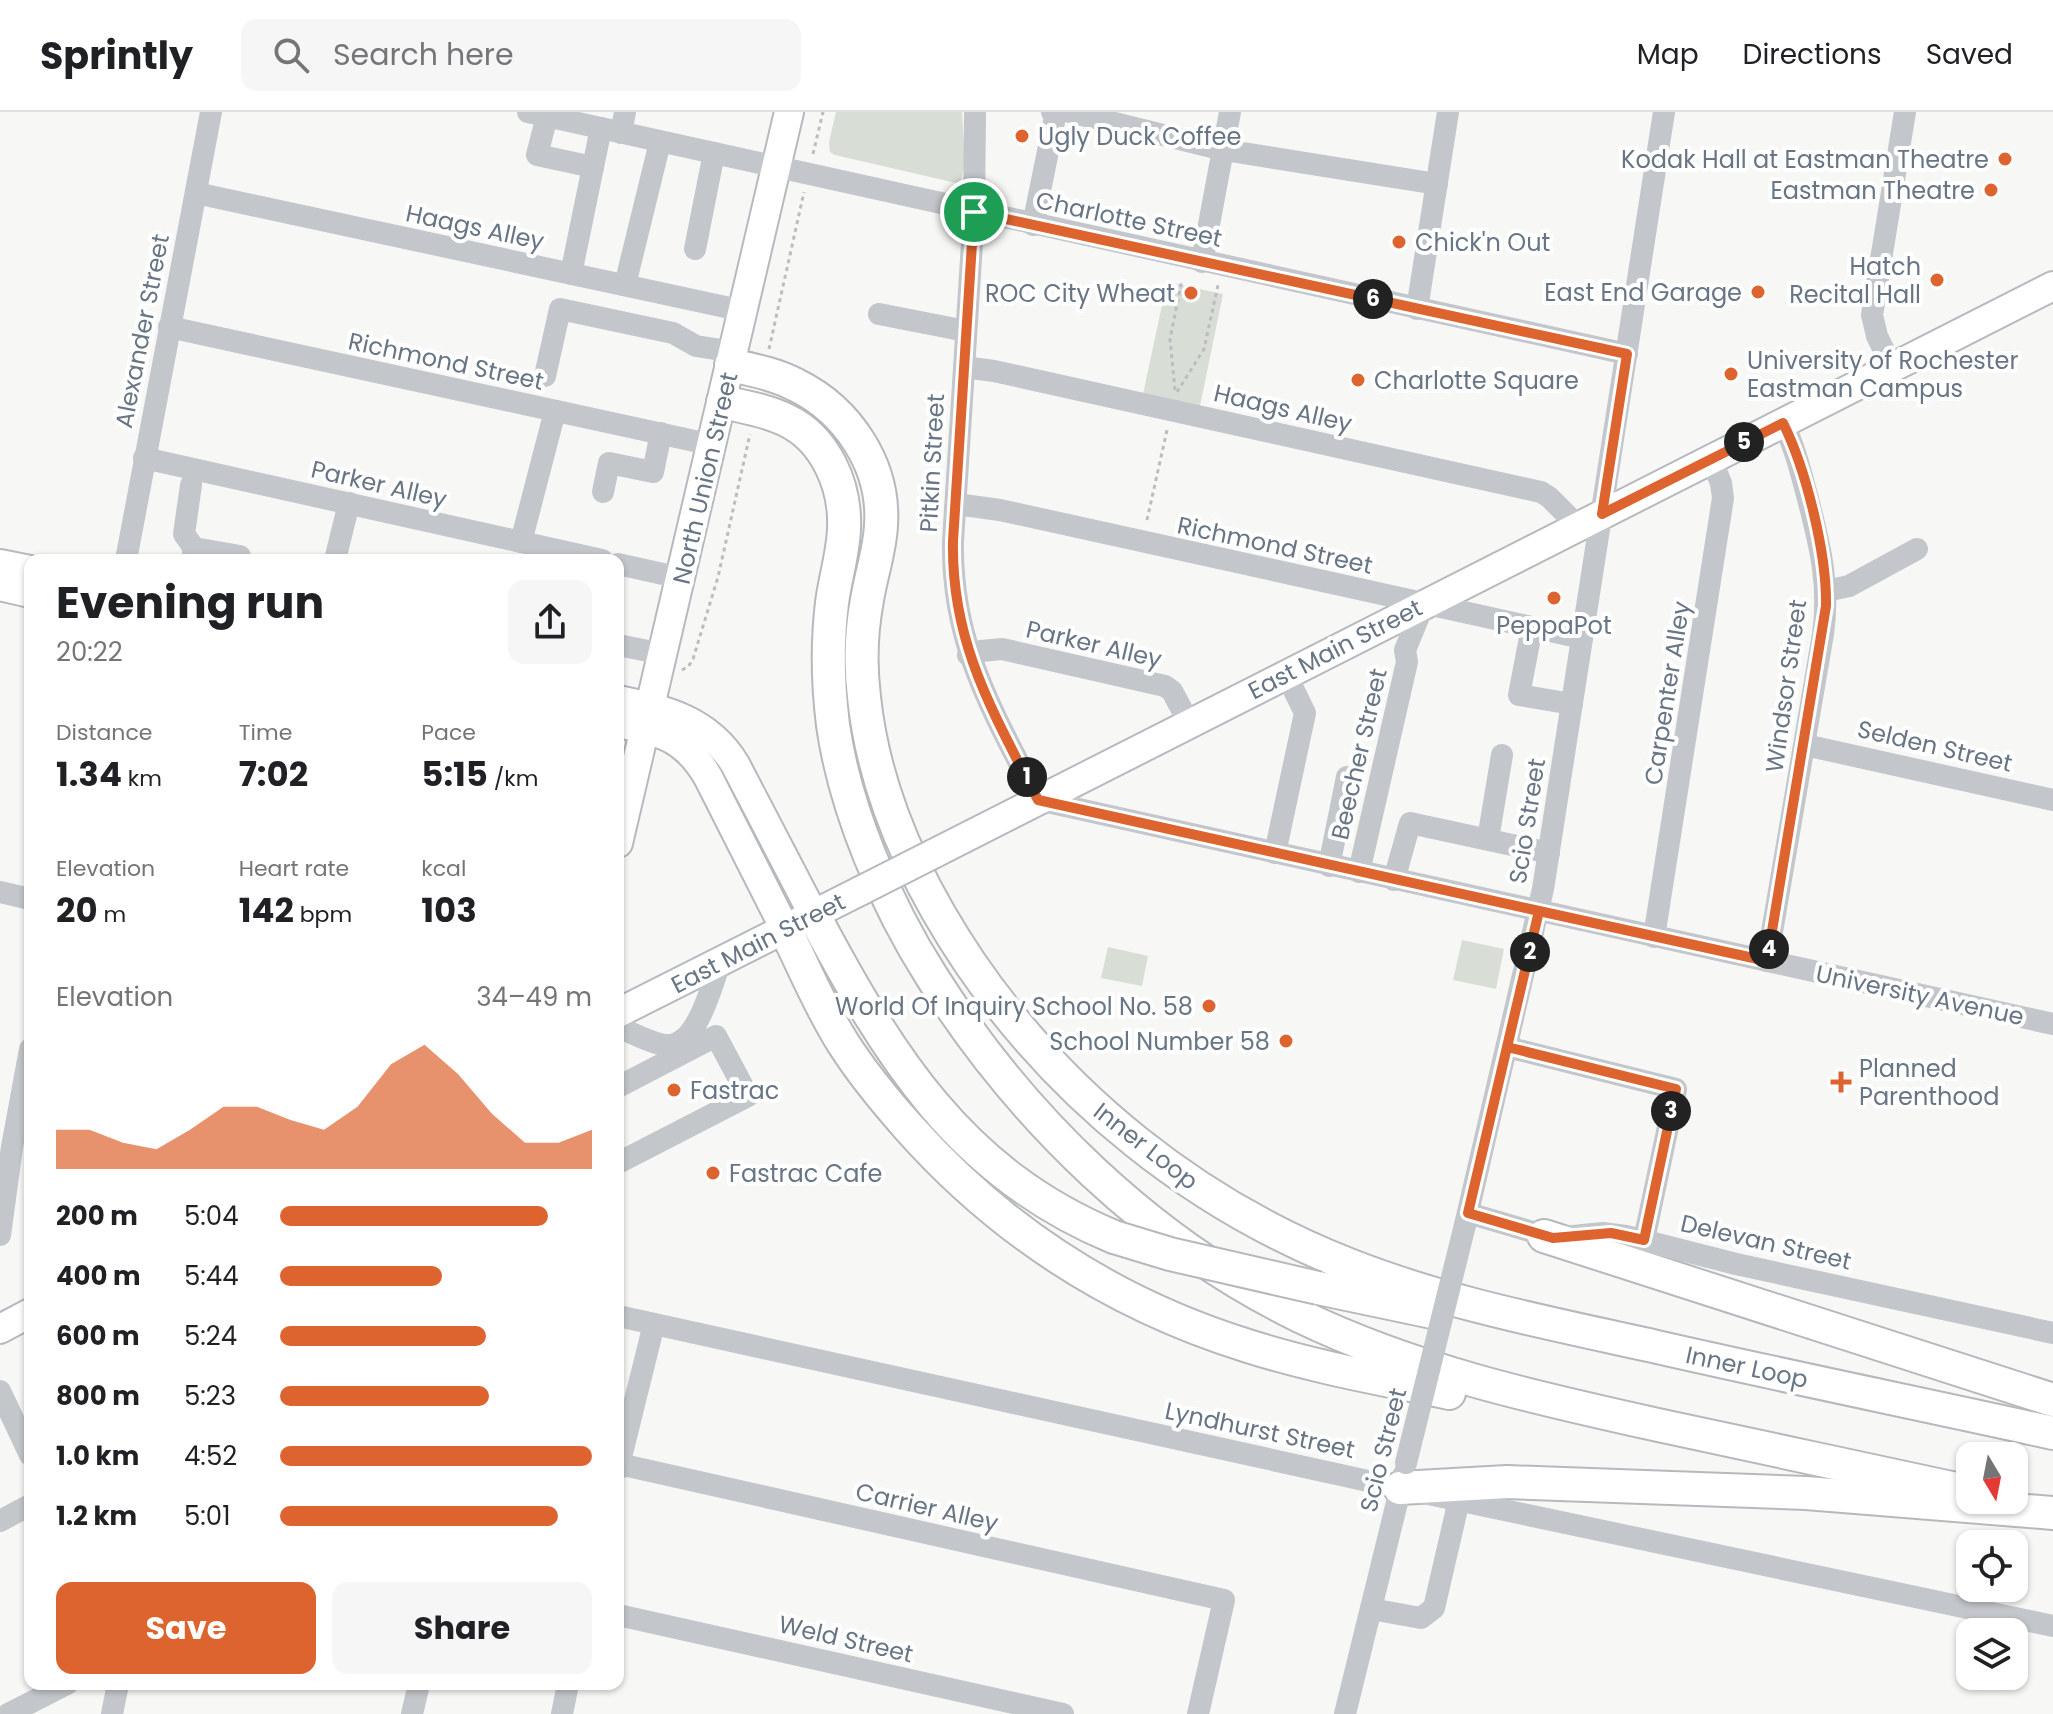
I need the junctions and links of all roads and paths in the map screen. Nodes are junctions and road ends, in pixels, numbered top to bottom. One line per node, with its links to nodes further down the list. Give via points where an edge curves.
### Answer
1 (211, 112): 20 (street, Alexander Street)
2 (789, 112): 18 (main road, North Union Street)
3 (823, 112): 14 (path)
4 (975, 112): 22 (street, Pitkin Street)
5 (1052, 112): 23 (street)
6 (1070, 112): 15 (street)
7 (1230, 112): 15 (street)
8 (1448, 112): 19 (street)
9 (1664, 112): 37 (street, Scio Street)
10 (1905, 112): 40 (street, via 1872,315)
11 (553, 115): 12 (street, Charlotte Street); 17 (street, via 537,155)
12 (616, 124): 13 (street, Charlotte Street); 17 (street)
13 (660, 142): 16 (street, Charlotte Street); 28 (street)
14 (816, 144)
15 (1224, 150): 19 (street); 25 (street)
16 (714, 153): 18 (street, Charlotte Street); 24 (street)
17 (593, 167): 26 (street)
18 (777, 168): 22 (street, Charlotte Street); 32 (main road, North Union Street)
19 (1437, 184): 31 (street)
20 (196, 193): 26 (street, Haags Alley); 34 (street, Alexander Street)
21 (800, 210): 36 (path)
22 (974, 212): 23 (street, Charlotte Street); 35 (street, Pitkin Street)
23 (1033, 225): 25 (street, Charlotte Street)
24 (695, 249)
25 (1202, 262): 31 (street, Charlotte Street)
26 (569, 274): 28 (street, Haags Alley); 30 (street)
27 (1182, 280): 42 (path, via 1170,339)
28 (625, 285): 32 (street, Haags Alley)
29 (2053, 286): 40 (main road, East Main Street)
30 (560, 309): 38 (street, via 673,333); 41 (street)
31 (1417, 309): 37 (street, Charlotte Street)
32 (744, 311): 38 (main road, North Union Street)
33 (879, 314): 35 (street)
34 (169, 327): 44 (street, Richmond Street); 49 (street, Alexander Street)
35 (966, 331): 39 (street, Pitkin Street)
36 (768, 354)
37 (1627, 354): 55 (street, Scio Street)
38 (733, 358): 43 (main road, North Union Street); 116 (highway, Inner Loop, via 821,399 865,452 881,509 862,656 868,727 880,781 900,834 955,940 1015,1022 1062,1074 1113,1123 1197,1187 1322,1254 1457,1300)
39 (964, 367): 54 (street, Pitkin Street); 55 (street, Haags Alley, via 1541,492)
40 (1892, 367): 45 (main road, East Main Street)
41 (545, 376)
42 (1176, 394)
43 (723, 402): 48 (main road, North Union Street); 122 (highway, Inner Loop, via 800,428 825,455 836,477 844,522 830,626 829,689 837,747 856,814 896,912 932,977 974,1038 1066,1145 1120,1195 1205,1260 1277,1304 1353,1339 1466,1380)
44 (555, 411): 47 (street, Richmond Street); 56 (street)
45 (1783, 423): 50 (main road, East Main Street); 67 (street, Windsor Street, via 1820,546)
46 (751, 430): 74 (path, via 718,577 693,659 684,669)
47 (661, 433): 48 (street, Richmond Street); 52 (street, via 653,472 609,463)
48 (713, 445): 65 (main road, North Union Street)
49 (144, 458): 53 (street, Parker Alley); 58 (street, Alexander Street)
50 (1711, 459): 55 (main road, East Main Street); 95 (street, Carpenter Alley, via 1723,498)
51 (191, 485): 59 (street, via 184,534)
52 (603, 492)
53 (349, 503): 56 (street, Parker Alley); 60 (street)
54 (956, 504): 69 (street, Richmond Street); 73 (street, Pitkin Street, via 953,573)
55 (1590, 520): 69 (main road, East Main Street); 71 (street, Scio Street)
56 (521, 542): 61 (street, Parker Alley)
57 (1917, 549): 67 (street, via 1849,586)
58 (127, 554)
59 (193, 554)
60 (336, 554)
61 (553, 554)
62 (0, 564): 64 (main road)
63 (624, 565): 65 (street)
64 (24, 569)
65 (681, 578): 74 (main road, North Union Street)
66 (0, 586): 68 (main road)
67 (1826, 591): 79 (street, Windsor Street)
68 (24, 592)
69 (1424, 604): 70 (street, Richmond Street); 75 (main road, East Main Street); 89 (street, Beecher Street, via 1405,650 1407,662)
70 (1532, 627): 71 (street, Richmond Street); 76 (street, via 1519,695)
71 (1582, 638): 76 (street, Scio Street)
72 (624, 648): 74 (street)
73 (968, 655): 78 (street, Parker Alley, via 1002,649 1165,686); 82 (street, Pitkin Street)
74 (661, 664): 77 (main road, North Union Street)
75 (1286, 674): 78 (main road, East Main Street); 86 (street, via 1305,713)
76 (1572, 704): 87 (street, Scio Street)
77 (638, 719): 84 (main road, North Union Street); 94 (main road, via 694,722 722,746 735,764)
78 (1189, 723): 82 (main road, East Main Street)
79 (1805, 745): 83 (street, Selden Street); 97 (street, Windsor Street)
80 (1502, 755): 85 (street)
81 (1347, 777): 88 (street)
82 (1038, 800): 86 (street, University Avenue); 94 (main road, East Main Street, bridge)
83 (2053, 800)
84 (624, 806)
85 (1488, 839): 87 (street); 90 (street, via 1410,823)
86 (1275, 853): 88 (street, University Avenue)
87 (1549, 853): 93 (street, Scio Street)
88 (1329, 866): 89 (street, University Avenue)
89 (1359, 872): 90 (street, University Avenue)
90 (1394, 880): 93 (street, University Avenue)
91 (0, 892): 92 (street)
92 (24, 898)
93 (1539, 911): 95 (street, University Avenue); 102 (street, Scio Street)
94 (799, 922): 96 (main road, East Main Street); 116 (highway, bridge, via 944,1118 1038,1199 1114,1237 1496,1326); 122 (highway, via 842,1042 881,1094 977,1197 1052,1256 1108,1289 1192,1327 1289,1358 1512,1407)
95 (1654, 937): 97 (street, University Avenue)
96 (721, 961): 98 (main road, East Main Street); 101 (street)
97 (1767, 961): 99 (street, University Avenue)
98 (624, 1010)
99 (2053, 1024)
100 (624, 1029): 101 (street, via 664,1045)
101 (684, 1046): 104 (street); 106 (street, via 716,1036 748,1096)
102 (1507, 1047): 107 (street, Scio Street); 110 (street, via 1676,1089)
103 (24, 1073): 105 (street)
104 (624, 1083)
105 (6, 1146): 108 (street)
106 (624, 1160)
107 (1467, 1219): 109 (street, Delevan Street); 124 (street, Scio Street, bridge)
108 (1, 1222)
109 (1544, 1236): 110 (street, Delevan Street, via 1611,1233); 118 (highway)
110 (1644, 1240): 115 (street, Delevan Street)
111 (24, 1316): 114 (main road)
112 (624, 1317): 113 (street, Lyndhurst Street)
113 (654, 1324): 121 (street); 124 (street, Lyndhurst Street)
114 (0, 1329)
115 (2053, 1333)
116 (1699, 1357): 119 (highway, Inner Loop)
117 (0, 1391): 120 (street)
118 (2053, 1400)
119 (2053, 1433)
120 (24, 1442)
121 (624, 1447)
122 (1780, 1451): 125 (highway, Inner Loop)
123 (624, 1468): 143 (street, Carrier Alley, via 1224,1600)
124 (1403, 1476): 126 (street, Lyndhurst Street); 129 (highway, via 1806,1493); 131 (street, Scio Street)
125 (1956, 1489)
126 (1459, 1500): 131 (street, via 1434,1608 1421,1618); 133 (street, Lyndhurst Street)
127 (2028, 1505): 129 (highway)
128 (24, 1508): 130 (street)
129 (2053, 1511)
130 (0, 1521)
131 (1371, 1609): 144 (street, Scio Street)
132 (624, 1616): 142 (street, Weld Street)
133 (2042, 1625)
134 (55, 1690): 138 (street)
135 (117, 1690): 139 (street)
136 (418, 1690): 140 (street)
137 (567, 1690): 141 (street)
138 (8, 1714)
139 (112, 1714)
140 (412, 1714)
141 (562, 1714)
142 (1063, 1714)
143 (1198, 1714)
144 (1345, 1714)

